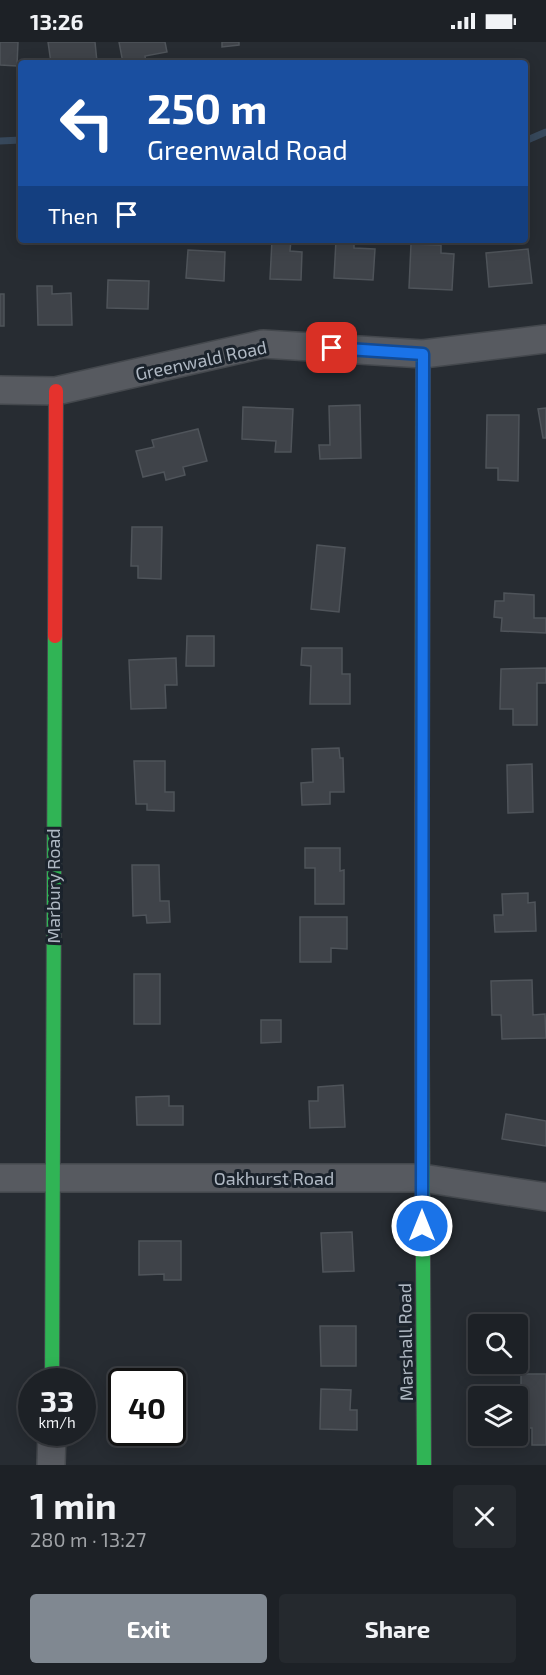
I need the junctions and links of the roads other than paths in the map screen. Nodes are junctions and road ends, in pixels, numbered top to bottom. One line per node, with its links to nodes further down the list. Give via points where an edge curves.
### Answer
1 (546, 339): 2 (street, Greenwald Road)
2 (423, 354): 4 (street, Greenwald Road, via 263,344); 7 (street, Marshall Road)
3 (0, 390): 4 (street, Greenwald Road)
4 (56, 391): 5 (street, Marbury Road)
5 (52, 1177): 6 (street, Oakhurst Road); 7 (street, Oakhurst Road); 9 (street, Marbury Road)
6 (0, 1178)
7 (422, 1178): 8 (street, Oakhurst Road); 12 (street, Marshall Road)
8 (546, 1197)
9 (52, 1368)
10 (52, 1446): 11 (street)
11 (51, 1465)
12 (424, 1465)

